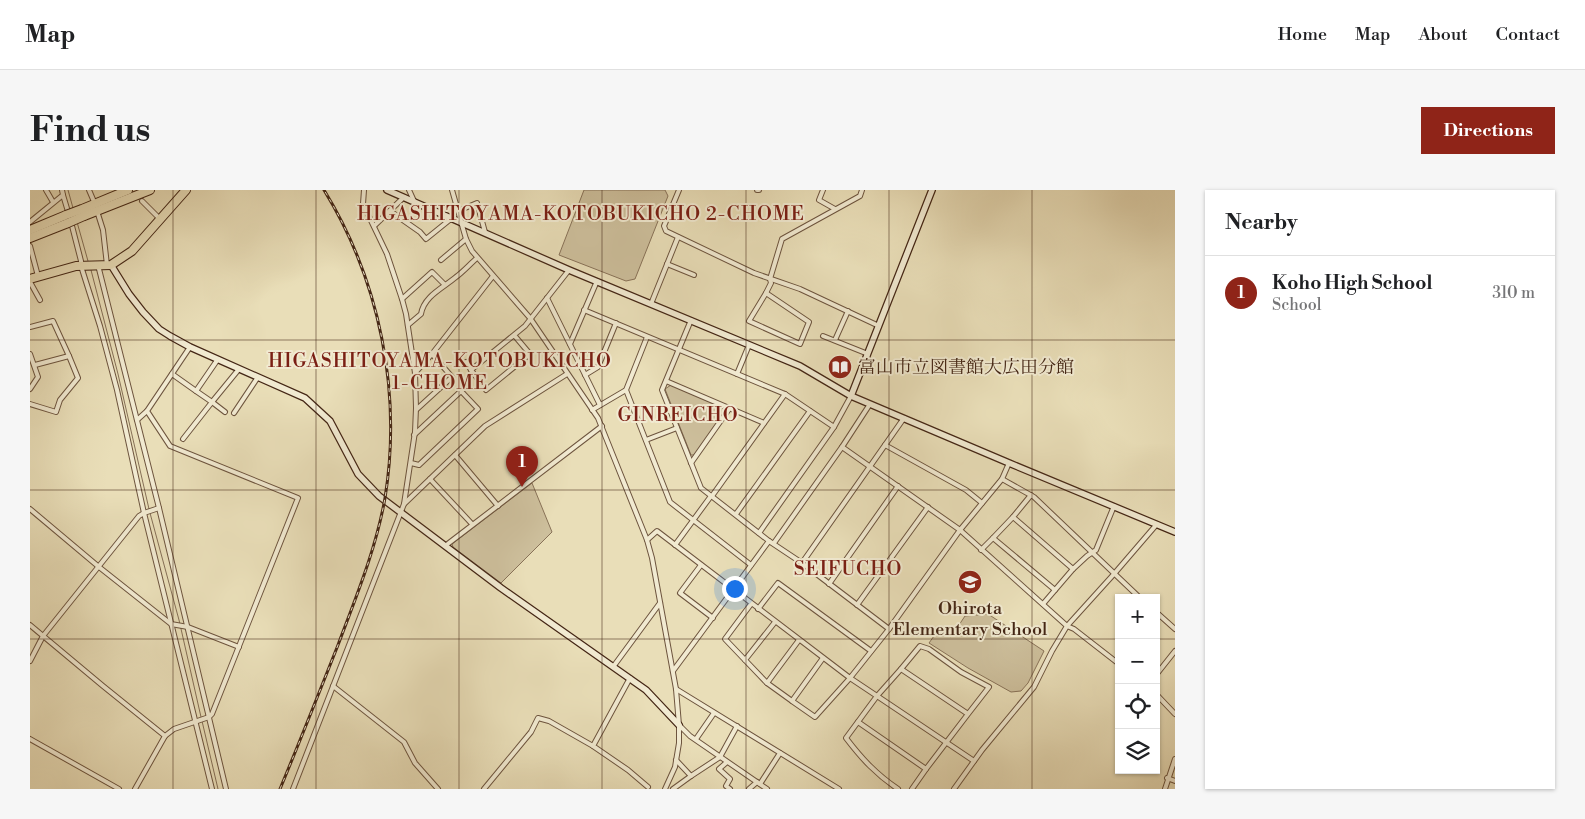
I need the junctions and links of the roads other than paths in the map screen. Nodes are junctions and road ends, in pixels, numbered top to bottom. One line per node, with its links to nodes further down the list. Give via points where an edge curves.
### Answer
1 (46, 190): 19 (street)
2 (62, 190): 15 (street)
3 (89, 190): 20 (street)
4 (128, 190): 20 (highway)
5 (150, 190): 20 (highway)
6 (186, 190): 26 (highway)
7 (364, 190): 29 (street, via 363,204)
8 (387, 190): 16 (street)
9 (409, 190): 18 (street)
10 (452, 190): 23 (street)
11 (679, 190): 32 (street, via 664,226 666,232)
12 (823, 190): 21 (street, via 819,200)
13 (862, 190): 21 (street, via 860,196)
14 (932, 190): 60 (street)
15 (63, 195): 19 (street); 41 (street)
16 (404, 197): 18 (street); 22 (street)
17 (142, 201): 26 (street)
18 (414, 201): 24 (street)
19 (53, 202): 27 (street)
20 (96, 208): 25 (highway, bridge); 40 (street)
21 (835, 209): 46 (street, via 782,239)
22 (390, 211): 24 (street, via 426,239); 29 (street)
23 (458, 211): 28 (street); 31 (street, via 478,203)
24 (452, 218): 28 (street)
25 (67, 219): 30 (highway); 33 (highway)
26 (160, 220): 40 (highway, via 132,252)
27 (30, 222)
28 (461, 222): 31 (street); 34 (street)
29 (374, 226): 51 (street)
30 (30, 230)
31 (485, 232): 42 (street)
32 (678, 237): 38 (street); 46 (street)
33 (30, 238)
34 (466, 240): 36 (street); 37 (street)
35 (30, 246): 45 (street)
36 (477, 258): 44 (street); 48 (street)
37 (441, 260)
38 (668, 264): 43 (street); 53 (street)
39 (98, 265): 40 (highway); 41 (highway); 103 (street)
40 (109, 265): 68 (street, via 143,312 159,328)
41 (81, 266): 45 (highway); 131 (street, via 117,390)
42 (569, 270): 47 (street); 50 (street)
43 (694, 275)
44 (493, 276): 56 (street); 71 (street)
45 (33, 279): 52 (street)
46 (770, 279): 49 (street); 55 (street)
47 (597, 281): 53 (street); 54 (street)
48 (444, 284): 51 (street, via 432,272); 59 (street, via 422,304 421,314)
49 (766, 293): 49 (street, via 750,321 800,344 809,322)
50 (547, 298): 56 (street); 66 (street)
51 (402, 299): 59 (street)
52 (40, 300)
53 (651, 304): 57 (street)
54 (584, 310): 58 (street); 66 (street)
55 (848, 311): 60 (street); 65 (street)
56 (530, 318): 62 (street); 81 (street)
57 (691, 320): 67 (street); 69 (street)
58 (616, 323): 64 (street); 83 (street, via 598,367)
59 (408, 325): 79 (street)
60 (879, 326): 72 (street)
61 (30, 327): 73 (street, via 53,321)
62 (514, 335): 78 (street); 78 (street, via 530,354 486,390)
63 (823, 336): 65 (street)
64 (648, 337): 69 (street); 87 (street)
65 (836, 340): 72 (street)
66 (570, 344): 83 (street)
67 (749, 345): 82 (street); 90 (street, via 805,369)
68 (190, 347): 74 (street); 80 (street)
69 (679, 350): 82 (street); 85 (street)
70 (30, 354): 76 (street)
71 (432, 354): 79 (street); 96 (street, via 452,377)
72 (868, 354): 90 (street)
73 (69, 356): 76 (street); 92 (street, via 78,378 60,400 56,412)
74 (218, 360): 77 (street); 88 (street)
75 (466, 362): 78 (street)
76 (35, 365): 86 (street, via 38,377)
77 (239, 369): 84 (street); 91 (street)
78 (471, 370)
79 (415, 373): 96 (street)
80 (172, 374): 88 (street); 98 (street)
81 (567, 374): 97 (street); 113 (street, via 485,426)
82 (736, 374): 89 (street)
83 (585, 375): 94 (street)
84 (258, 377): 101 (street); 130 (street, via 305,398 330,422 358,474 379,496)
85 (666, 381): 95 (street); 107 (street, via 662,390)
86 (30, 389)
87 (626, 390): 94 (street); 110 (street)
88 (196, 391): 91 (street)
89 (785, 394): 99 (street); 104 (street)
90 (851, 396): 93 (street); 106 (street)
91 (212, 402): 100 (street); 109 (street)
92 (30, 404)
93 (870, 404): 102 (street); 112 (street)
94 (600, 405): 97 (street)
95 (729, 409): 104 (street); 114 (street)
96 (416, 410): 108 (street)
97 (592, 410): 105 (street)
98 (147, 411): 103 (street); 174 (street, via 170,446 298,498)
99 (810, 411): 106 (street); 132 (street)
100 (225, 412)
101 (234, 413)
102 (904, 418): 111 (street); 116 (street)
103 (138, 420): 128 (street)
104 (764, 423): 122 (street)
105 (602, 426): 125 (street); 141 (street)
106 (834, 427): 138 (street)
107 (677, 428): 110 (street); 114 (street)
108 (414, 435): 115 (street); 115 (street, via 461,391 478,409 419,465)
109 (183, 439)
110 (646, 440): 134 (street, via 670,502)
111 (885, 445): 117 (street); 123 (street, via 966,490)
112 (842, 446): 117 (street); 143 (street)
113 (454, 455): 118 (street); 125 (street)
114 (691, 462): 122 (street, via 701,488)
115 (410, 463): 124 (street)
116 (1009, 463): 119 (street); 126 (street)
117 (870, 466): 120 (street); 148 (street)
118 (430, 479): 124 (street); 135 (street)
119 (1002, 479): 121 (street); 123 (street)
120 (898, 486): 127 (street); 154 (street)
121 (1031, 495): 133 (street); 147 (street)
122 (712, 496): 132 (street); 134 (street)
123 (982, 503): 137 (street)
124 (404, 504): 130 (street)
125 (498, 506): 135 (street)
126 (1114, 506): 136 (street); 147 (street, via 1096,550)
127 (928, 507): 137 (street); 161 (street)
128 (160, 508): 131 (street); 169 (street)
129 (30, 509): 151 (street)
130 (400, 511): 145 (street); 188 (street)
131 (144, 513): 151 (street); 166 (street)
132 (736, 514): 138 (street)
133 (1013, 517): 140 (street); 152 (street)
134 (693, 520): 144 (street); 150 (street)
135 (472, 524): 145 (street)
136 (1156, 524): 139 (street); 153 (street)
137 (960, 530): 146 (street); 170 (street)
138 (759, 532): 142 (street)
139 (1175, 532)
140 (993, 538): 146 (street); 156 (street)
141 (647, 540): 144 (street, via 657,531); 158 (street)
142 (769, 541): 143 (street); 150 (street)
143 (774, 543): 148 (street)
144 (675, 544): 149 (street)
145 (445, 546): 181 (street)
146 (981, 550): 160 (street)
147 (1092, 552): 152 (street); 153 (street)
148 (802, 563): 154 (street)
149 (701, 565): 155 (street); 164 (street, via 680,593)
150 (751, 565): 155 (street)
151 (99, 567): 166 (street); 172 (street)
152 (1073, 569): 156 (street)
153 (1114, 574): 157 (street); 168 (street)
154 (829, 584): 161 (street)
155 (733, 590): 159 (street); 164 (street)
156 (1055, 590): 160 (street)
157 (1136, 594)
158 (660, 603): 181 (street); 184 (street)
159 (751, 604): 162 (street); 178 (street, via 725,639)
160 (1043, 604): 168 (street)
161 (858, 605): 170 (street)
162 (758, 609): 165 (street); 175 (street, via 778,583)
163 (1160, 616): 171 (street)
164 (713, 618): 184 (street)
165 (775, 622): 173 (street); 178 (street)
166 (171, 624): 169 (street); 197 (street)
167 (30, 625): 172 (street)
168 (1067, 626): 180 (street); 210 (street, via 1034,686)
169 (188, 627): 174 (street); 196 (street)
170 (889, 628): 175 (street)
171 (1175, 629)
172 (43, 636): 179 (street); 201 (street)
173 (799, 640): 177 (street); 187 (street)
174 (238, 647): 196 (street)
175 (871, 651): 186 (street)
176 (1175, 651): 183 (street)
177 (823, 658): 186 (street); 192 (street)
178 (745, 660): 187 (street)
179 (30, 661)
180 (1115, 661)
181 (613, 667): 185 (street)
182 (901, 669): 190 (street); 194 (street); 194 (street, via 920,646 988,687)
183 (1160, 669)
184 (673, 671): 189 (street)
185 (630, 678): 199 (street, via 656,699); 205 (street)
186 (850, 678): 190 (street); 192 (street, via 815,717)
187 (767, 683): 192 (street)
188 (333, 686): 222 (street); 223 (street, via 404,742 415,763)
189 (676, 689): 193 (street); 199 (street)
190 (877, 696): 198 (street); 204 (street)
191 (1160, 698): 195 (street)
192 (792, 700)
193 (714, 713): 200 (street); 203 (street)
194 (968, 714): 204 (street)
195 (1175, 714)
196 (209, 717): 197 (street); 221 (street)
197 (195, 720): 201 (street, via 174,728); 220 (street)
198 (858, 722): 212 (street); 231 (street, via 846,738 863,761)
199 (679, 725): 203 (street); 209 (street)
200 (737, 726): 206 (street); 207 (street)
201 (165, 736): 219 (street)
202 (30, 739): 218 (street)
203 (696, 739): 207 (street)
204 (946, 742): 210 (street); 212 (street)
205 (593, 746): 217 (street); 224 (street, via 538,718 531,732)
206 (780, 753): 216 (street); 230 (street)
207 (720, 756): 211 (street); 213 (street)
208 (1175, 759): 214 (street)
209 (676, 760): 213 (street); 225 (street)
210 (974, 761): 233 (street)
211 (727, 762): 216 (street); 227 (street, via 719,769 730,779 726,786)
212 (926, 770): 232 (street)
213 (691, 776): 226 (street)
214 (1167, 778): 215 (street); 234 (street)
215 (1175, 781)
216 (758, 783): 228 (street); 229 (street)
217 (649, 788)
218 (119, 789)
219 (135, 789)
220 (212, 789)
221 (226, 789)
222 (293, 789)
223 (438, 789)
224 (484, 789)
225 (665, 789)
226 (673, 789)
227 (730, 789)
228 (749, 789)
229 (767, 789)
230 (839, 789)
231 (898, 789)
232 (912, 789)
233 (954, 789)
234 (1165, 789)

